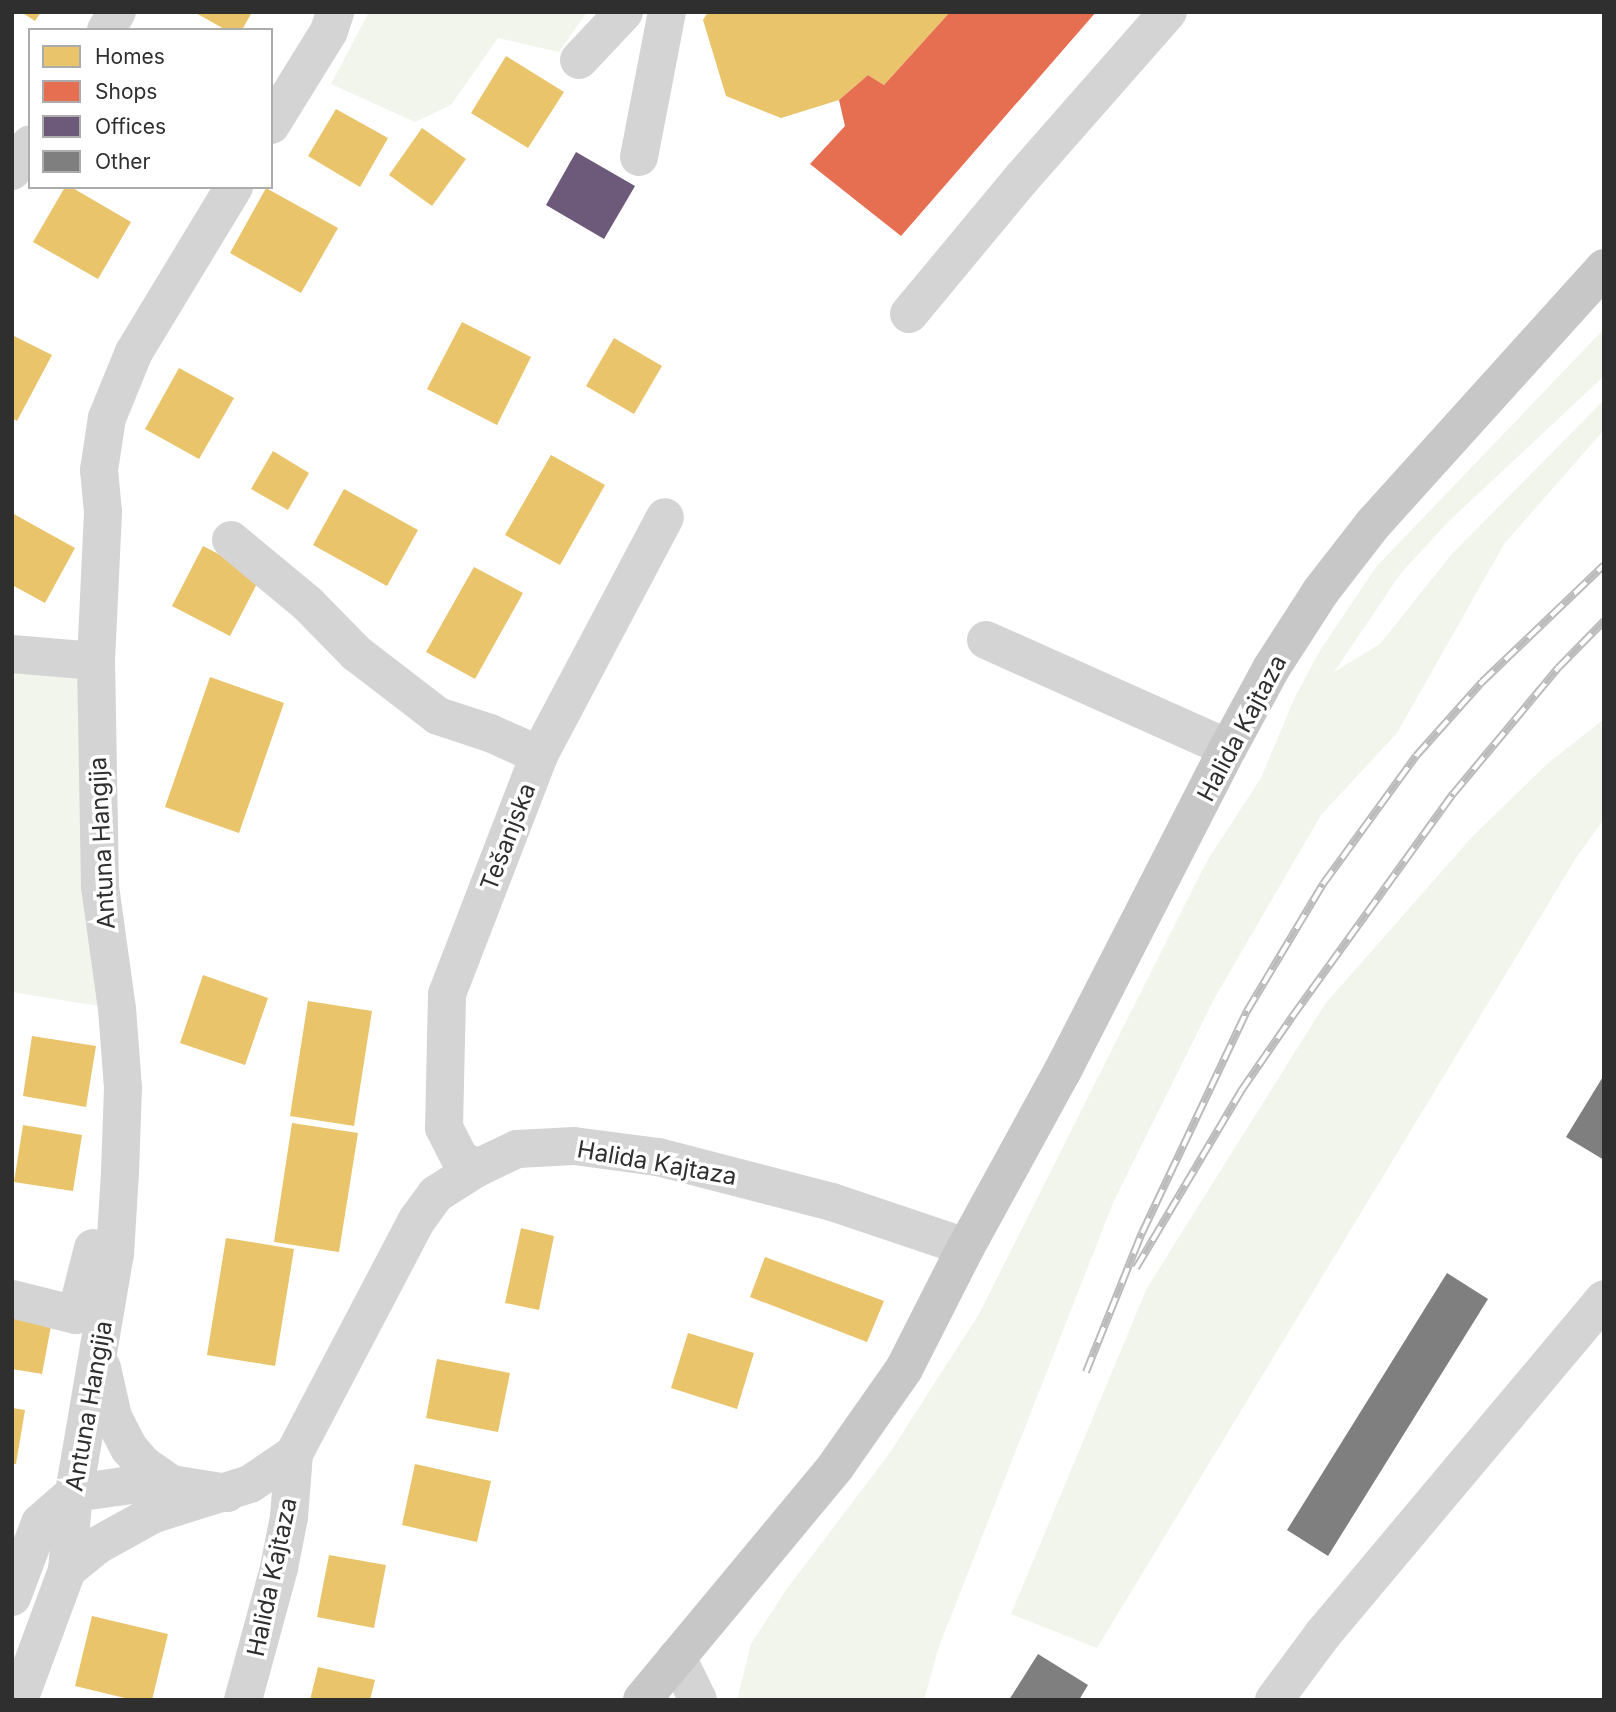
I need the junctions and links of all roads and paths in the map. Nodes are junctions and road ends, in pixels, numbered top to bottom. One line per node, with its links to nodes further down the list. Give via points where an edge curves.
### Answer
1 (117, 12): 6 (street)
2 (335, 12): 8 (street, via 329,31)
3 (624, 12): 7 (street)
4 (667, 12): 10 (street)
5 (1168, 12): 14 (street)
6 (107, 28)
7 (579, 60)
8 (273, 122)
9 (28, 147): 11 (street)
10 (639, 157)
11 (12, 171)
12 (233, 189): 19 (street, Antuna Hangija, via 134,352 107,418 99,470 103,512)
13 (1604, 268): 20 (main road, Halida Kajtaza, via 1373,524 1321,591)
14 (909, 314)
15 (665, 517): 21 (street, Tešanjska)
16 (231, 540): 21 (street, via 308,604 356,653 438,716)
17 (986, 640): 20 (street)
18 (12, 654): 19 (street)
19 (96, 662): 22 (street, Antuna Hangija, via 100,887)
20 (1228, 748): 24 (main road, Halida Kajtaza, via 1062,1072)
21 (540, 755): 23 (street, Tešanjska, via 447,994 444,1128 460,1159)
22 (123, 1088): 25 (street, via 103,1207 76,1315); 27 (street, Antuna Hangija, via 115,1254)
23 (477, 1168): 24 (street, Halida Kajtaza, via 517,1149 574,1146 658,1157 819,1198); 28 (street, Halida Kajtaza, via 436,1194 417,1220)
24 (966, 1247): 34 (main road, Halida Kajtaza, via 904,1369 836,1466)
25 (12, 1299)
26 (1604, 1299): 40 (street, via 1323,1634)
27 (99, 1353): 29 (street, via 113,1418 129,1448); 30 (street, Antuna Hangija)
28 (294, 1454): 31 (street, Halida Kajtaza, via 250,1484); 36 (street, Halida Kajtaza, via 279,1568)
29 (171, 1484): 30 (street, via 107,1486); 31 (street)
30 (74, 1493): 32 (street, Antuna Hangija); 33 (street, via 40,1523)
31 (227, 1493): 32 (street, Halida Kajtaza, via 154,1514 98,1545)
32 (67, 1570): 35 (street, Antuna Hangija)
33 (12, 1597)
34 (675, 1660): 37 (main road, Halida Kajtaza); 38 (main road, Halida Kajtaza); 39 (street)
35 (19, 1700)
36 (243, 1700)
37 (642, 1700)
38 (658, 1700)
39 (698, 1700)
40 (1274, 1700)

